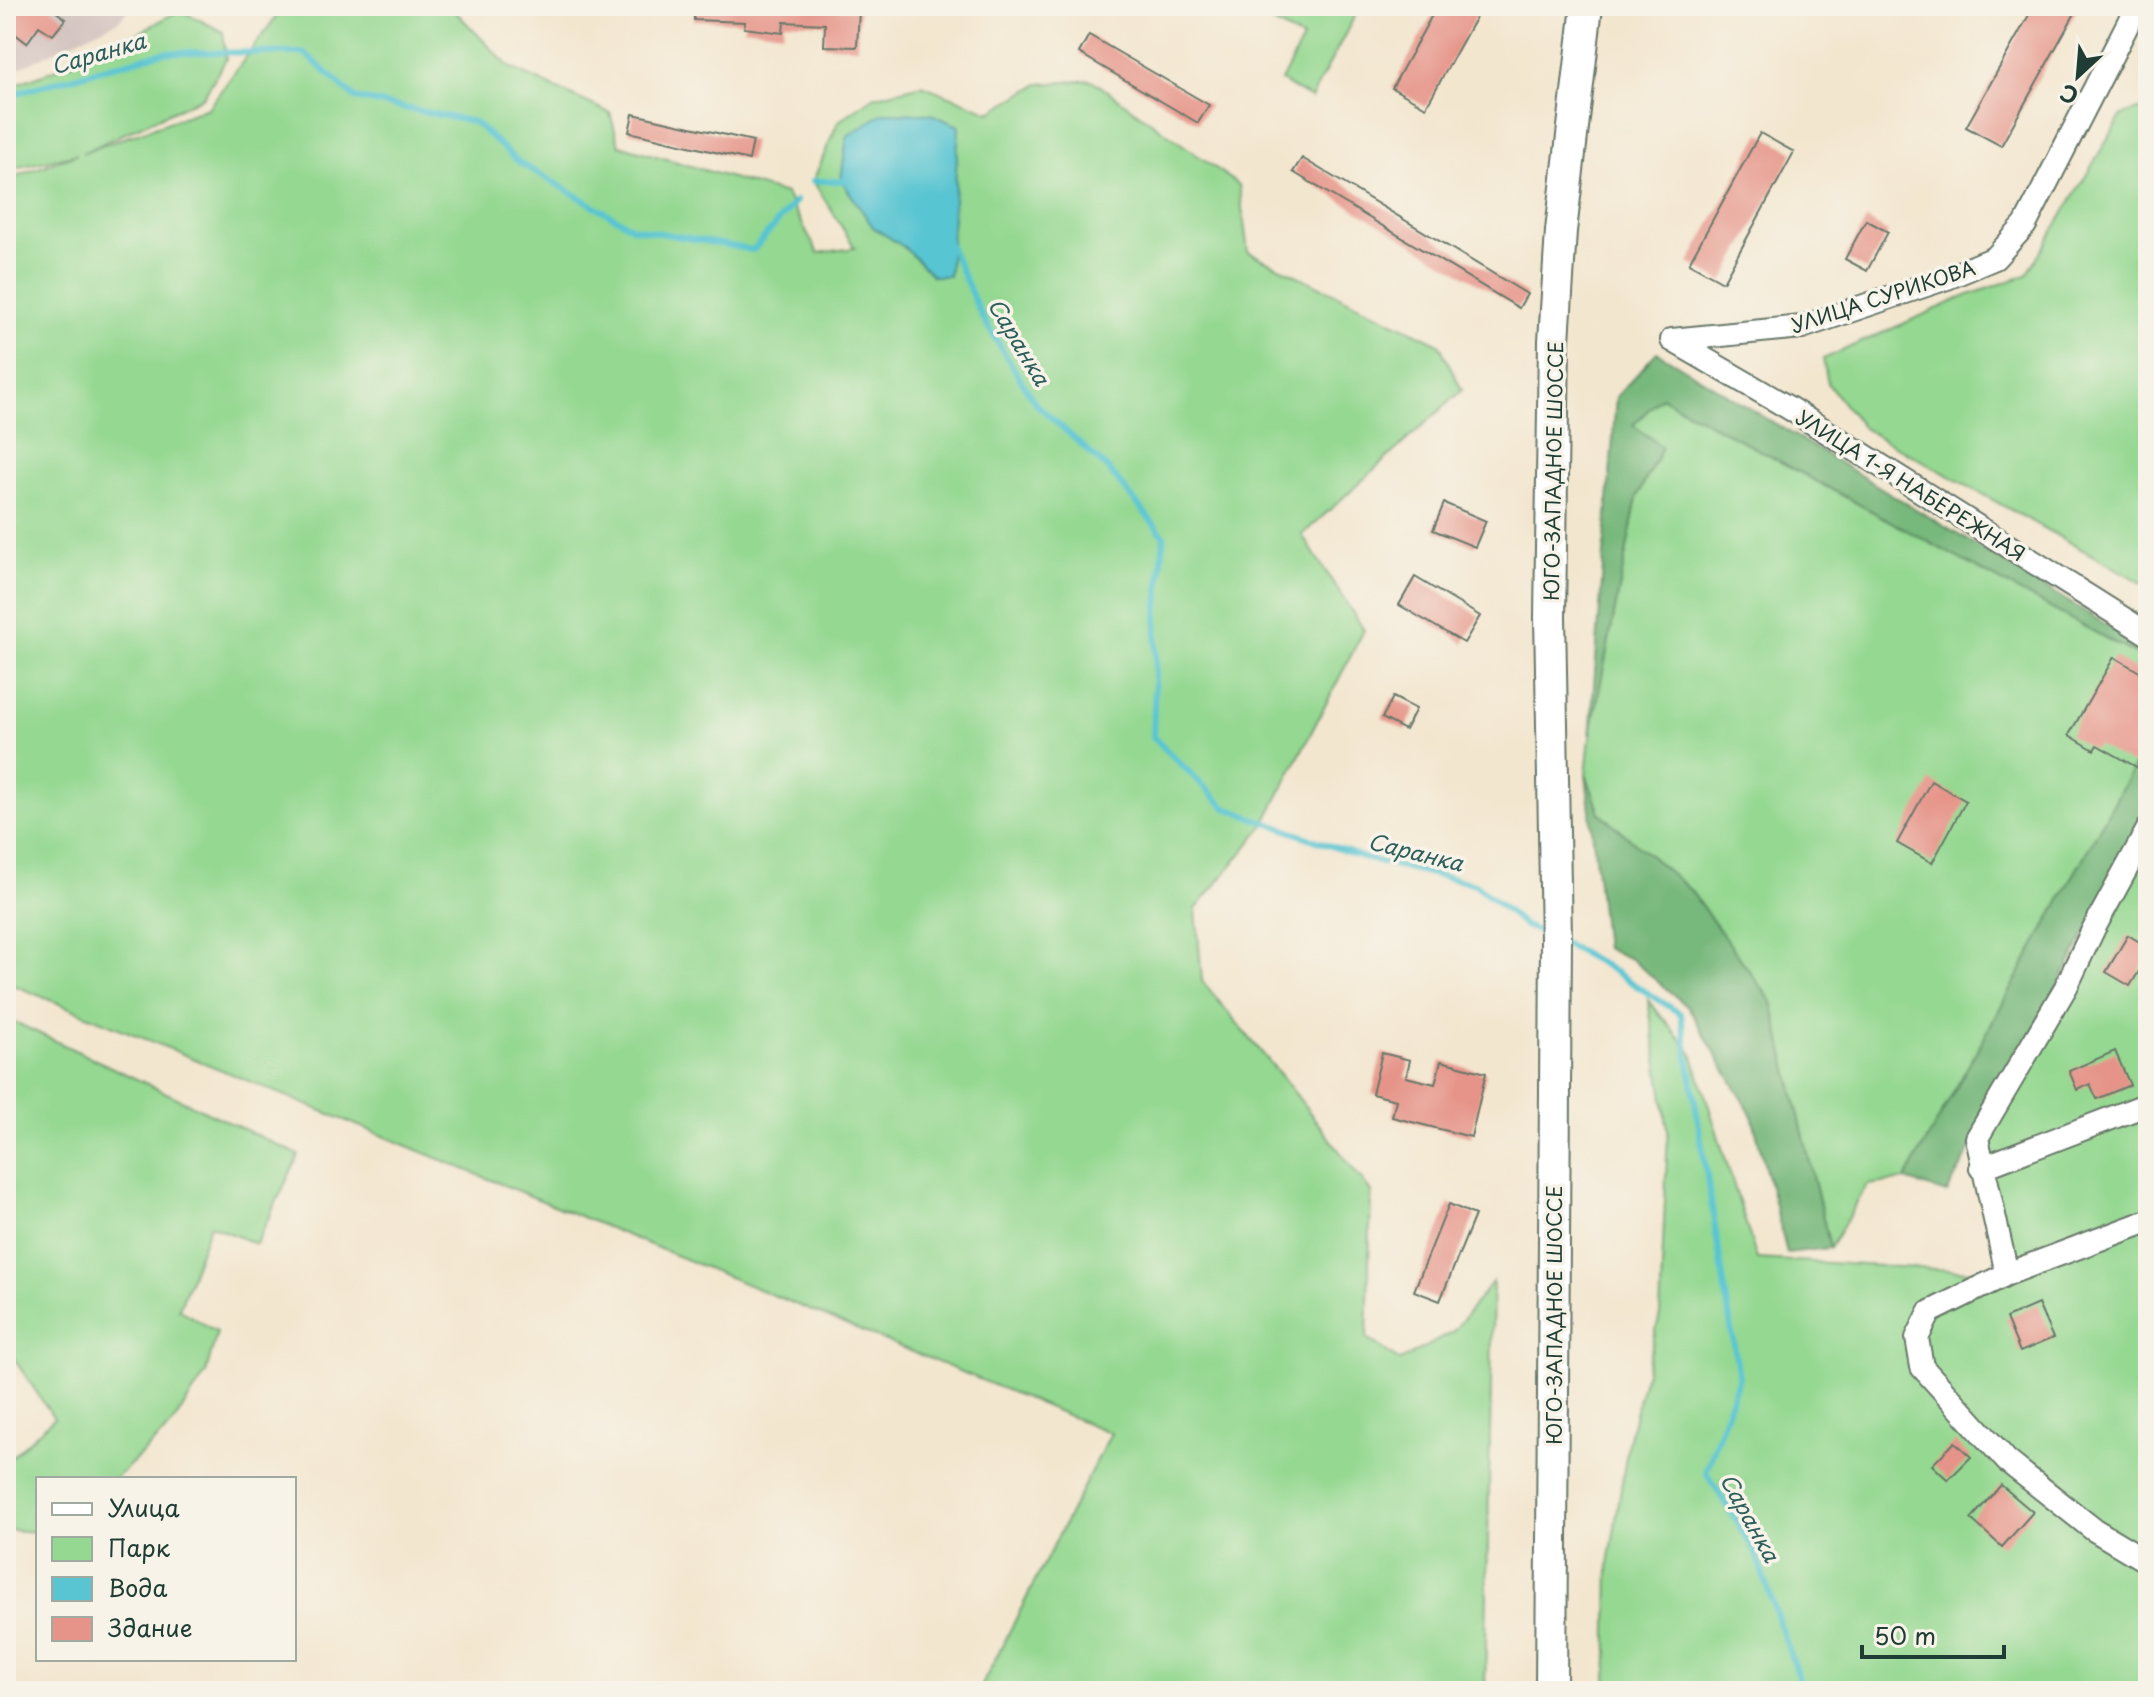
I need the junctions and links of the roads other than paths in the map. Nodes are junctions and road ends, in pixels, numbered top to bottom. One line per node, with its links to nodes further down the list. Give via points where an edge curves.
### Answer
1 (1587, 6): 11 (main road, ЮГО-ЗАПАДНОЕ ШОССЕ, via 1554,341)
2 (2137, 6): 3 (street, УЛИЦА СУРИКОВА, via 2025,225 1995,258 1802,327)
3 (1672, 340): 4 (street, УЛИЦА 1-Я НАБЕРЕЖНАЯ)
4 (2148, 634)
5 (2148, 829): 7 (street, via 2066,987 1977,1138)
6 (2148, 1104): 7 (street)
7 (1981, 1168): 9 (street)
8 (2148, 1221): 9 (street)
9 (2007, 1274): 10 (street, via 1930,1312 1917,1338 1922,1367 2007,1461 2093,1529)
10 (2148, 1562)
11 (1551, 1691)

